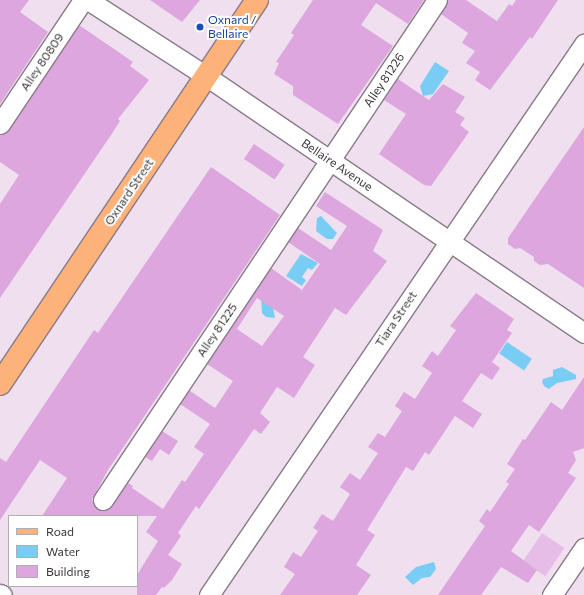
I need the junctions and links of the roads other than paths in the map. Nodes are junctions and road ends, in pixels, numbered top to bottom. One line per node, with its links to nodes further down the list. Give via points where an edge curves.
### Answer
1 (83, 0): 7 (street, Alley 80809)
2 (88, 0): 6 (street, Bellaire Avenue)
3 (257, 0): 6 (main road, Oxnard Street)
4 (437, 0): 8 (street, Alley 81226)
5 (584, 44): 9 (street, Tiara Street)
6 (206, 76): 8 (street, Bellaire Avenue); 11 (main road, Oxnard Street)
7 (0, 124)
8 (331, 160): 9 (street, Bellaire Avenue); 12 (street, Alley 81225)
9 (449, 240): 10 (street, Bellaire Avenue); 14 (street, Tiara Street)
10 (584, 333)
11 (0, 384)
12 (103, 500)
13 (584, 548): 15 (street)
14 (209, 595)
15 (552, 595)

